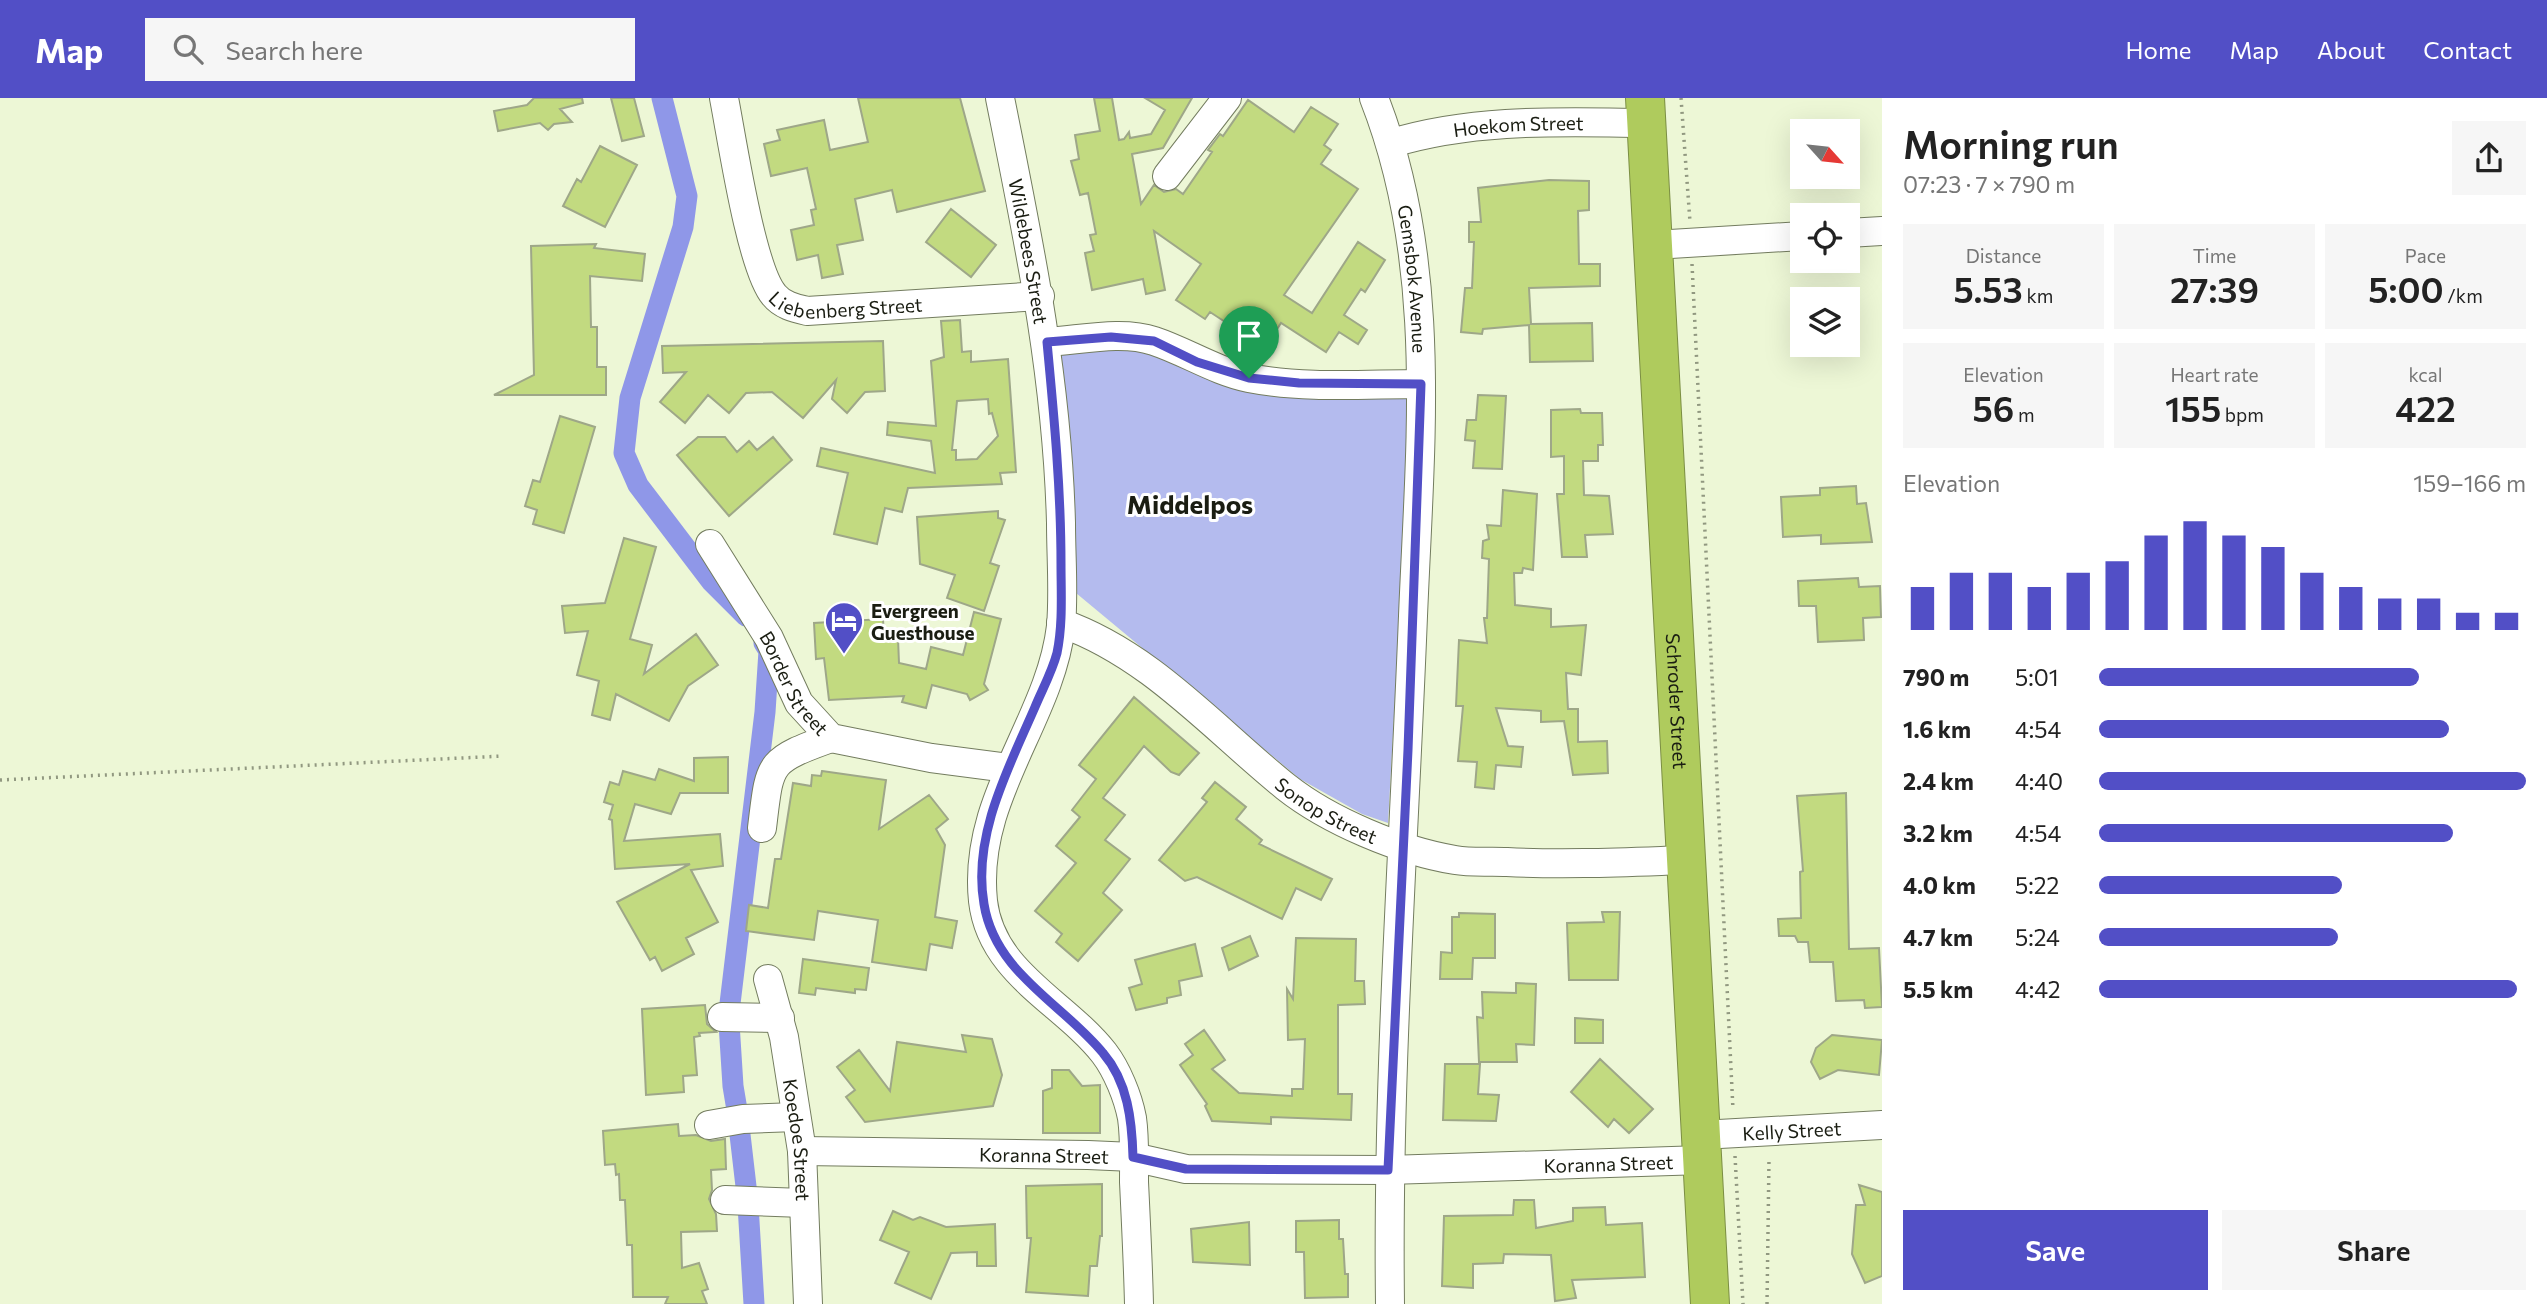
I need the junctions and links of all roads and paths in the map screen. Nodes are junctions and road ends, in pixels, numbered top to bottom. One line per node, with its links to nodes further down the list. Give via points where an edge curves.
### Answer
1 (724, 98): 13 (street, Liebenberg Street, via 766,284 783,303 807,311)
2 (1000, 98): 13 (street, Wildebees Street)
3 (1227, 98): 8 (street)
4 (1374, 98): 7 (street, Gemsbok Avenue)
5 (1681, 98): 12 (path)
6 (1646, 110): 7 (street, Hoekom Street, via 1472,124); 12 (highway, Schroder Street)
7 (1392, 143): 15 (street, Gemsbok Avenue, via 1414,246)
8 (1167, 176)
9 (1882, 231): 10 (street)
10 (1860, 232)
11 (1790, 237): 12 (street)
12 (1673, 244): 24 (highway, Schroder Street); 31 (path)
13 (1040, 296): 14 (street, Wildebees Street)
14 (1047, 342): 15 (street, via 1138,337 1249,378); 17 (street, Wildebees Street, via 1059,469)
15 (1421, 384): 23 (street, Gemsbok Avenue)
16 (710, 544): 18 (street, Border Street, via 769,638 799,703)
17 (1061, 622): 20 (street, Wildebees Street, via 1056,655); 23 (street, Sonop Street, via 1107,641 1161,680 1288,789)
18 (831, 738): 20 (street, Border Street); 22 (street, via 795,751 773,766)
19 (503, 756): 21 (path)
20 (1008, 768): 33 (street, Wildebees Street, via 988,828 982,865 983,903 993,938 1013,967 1104,1054 1132,1116)
21 (0, 780)
22 (762, 828)
23 (1403, 847): 24 (street, Sonop Street, via 1456,860 1544,864); 35 (street, Gemsbok Avenue)
24 (1687, 860): 31 (highway, Schroder Street)
25 (768, 979): 27 (street, Koedoe Street)
26 (722, 1017): 27 (street)
27 (780, 1018): 28 (street, Koedoe Street)
28 (796, 1117): 29 (street); 32 (street, Koedoe Street)
29 (709, 1125)
30 (1882, 1125): 31 (street, Kelly Street)
31 (1713, 1142): 35 (street, Koranna Street); 41 (highway, Schroder Street); 42 (path)
32 (802, 1151): 33 (street, Koranna Street); 37 (street, Koedoe Street)
33 (1133, 1157): 35 (street, Koranna Street, via 1186,1169); 39 (street, Wildebees Street)
34 (1769, 1158): 43 (path)
35 (1388, 1170): 40 (street, Gemsbok Avenue)
36 (725, 1200): 37 (street)
37 (803, 1203): 38 (street, Koedoe Street)
38 (808, 1304)
39 (1139, 1304)
40 (1390, 1304)
41 (1710, 1304)
42 (1743, 1304)
43 (1767, 1304)

